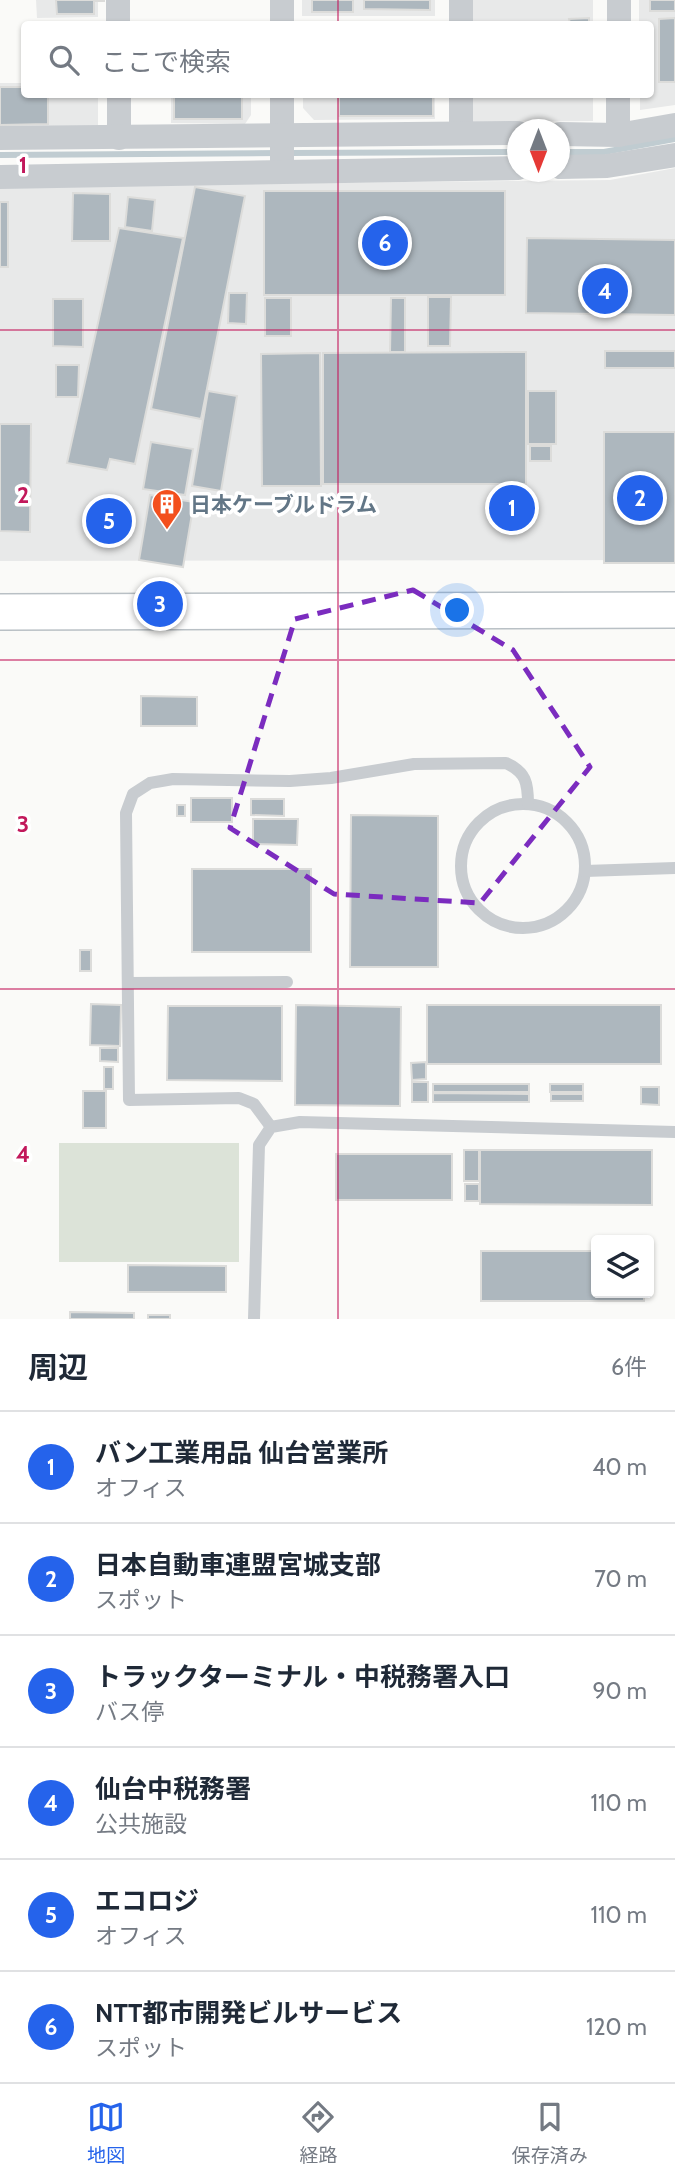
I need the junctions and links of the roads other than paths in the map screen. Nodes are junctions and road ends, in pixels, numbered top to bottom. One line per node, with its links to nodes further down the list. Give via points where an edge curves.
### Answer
1 (118, 0): 5 (street)
2 (282, 0): 6 (street)
3 (461, 0): 7 (street)
4 (619, 0): 8 (street)
5 (118, 21)
6 (282, 21)
7 (461, 21)
8 (619, 21)
9 (119, 98): 20 (street)
10 (282, 98): 17 (street)
11 (461, 98): 14 (street)
12 (618, 98): 18 (street)
13 (675, 125): 18 (street)
14 (461, 132): 15 (street); 17 (street)
15 (507, 133)
16 (570, 134): 18 (street)
17 (282, 135): 20 (street); 24 (street)
18 (618, 135)
19 (0, 138): 20 (street)
20 (119, 138)
21 (675, 155): 22 (street)
22 (570, 167)
23 (507, 168): 24 (street)
24 (282, 171): 25 (street)
25 (0, 177)
26 (675, 610): 27 (street)
27 (0, 612)
28 (528, 804): 30 (lane, via 547,808 576,833 584,851); 30 (lane, via 488,814 468,838 460,868 475,907 511,927 532,928 569,908); 32 (lane, via 525,778 520,769 506,763 414,764 331,778 150,783 133,794 126,813)
29 (675, 867): 30 (lane)
30 (585, 871)
31 (287, 982): 32 (lane)
32 (128, 983): 33 (lane, via 129,1100 239,1098 254,1104)
33 (271, 1126): 34 (lane, via 300,1122); 35 (lane, via 259,1145)
34 (675, 1132)
35 (254, 1319)

